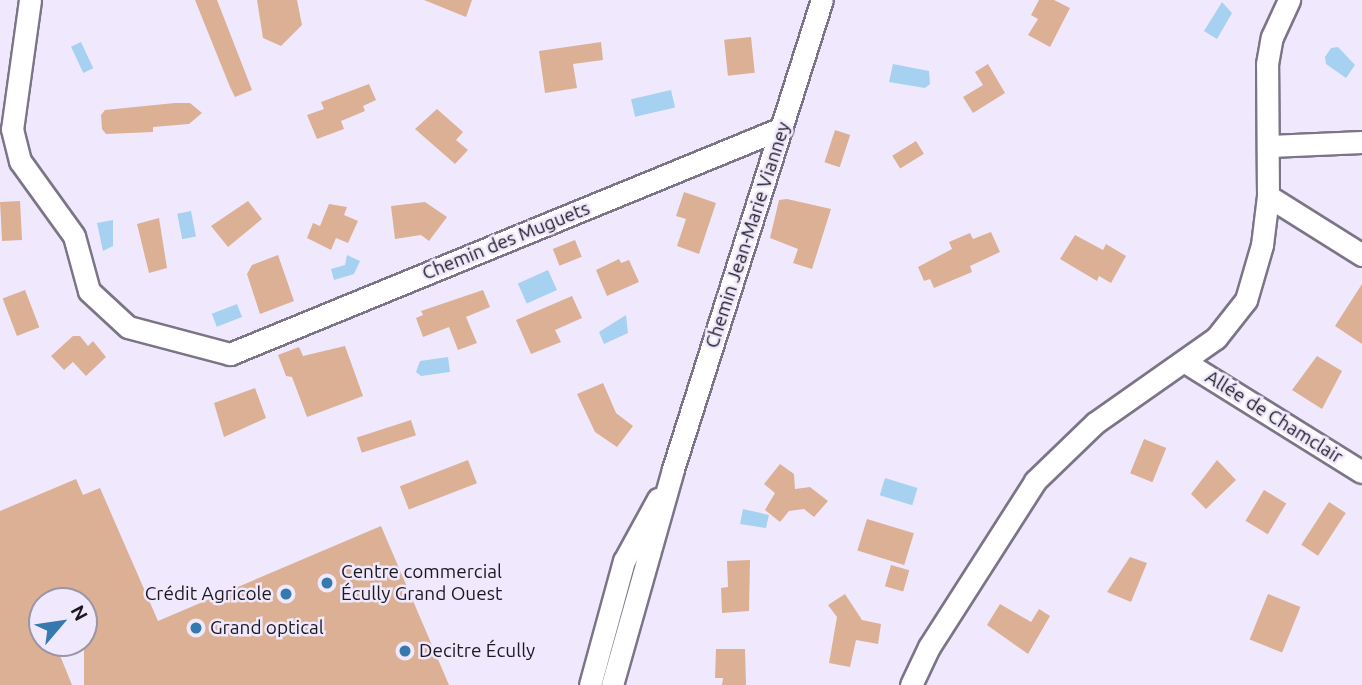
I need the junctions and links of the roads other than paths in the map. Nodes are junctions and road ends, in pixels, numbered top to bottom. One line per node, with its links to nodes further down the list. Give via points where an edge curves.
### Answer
1 (30, 0): 4 (street, Chemin des Muguets, via 12,129 20,161 74,236 89,291 128,327 230,354)
2 (821, 0): 4 (street, Chemin Jean-Marie Vianney)
3 (1289, 0): 6 (street, via 1272,37 1267,64)
4 (782, 128): 10 (street, Chemin Jean-Marie Vianney)
5 (1362, 142): 6 (street)
6 (1270, 146): 7 (street)
7 (1268, 196): 8 (street); 9 (street, via 1262,245 1246,300 1216,338)
8 (1362, 255)
9 (1185, 362): 11 (street, Allée de Chamclair); 14 (street, via 1094,423 1035,481 929,647)
10 (674, 469): 12 (street, Chemin Jean-Marie Vianney, via 624,561); 13 (street, Chemin Jean-Marie Vianney)
11 (1362, 472)
12 (590, 685)
13 (612, 685)
14 (911, 685)

